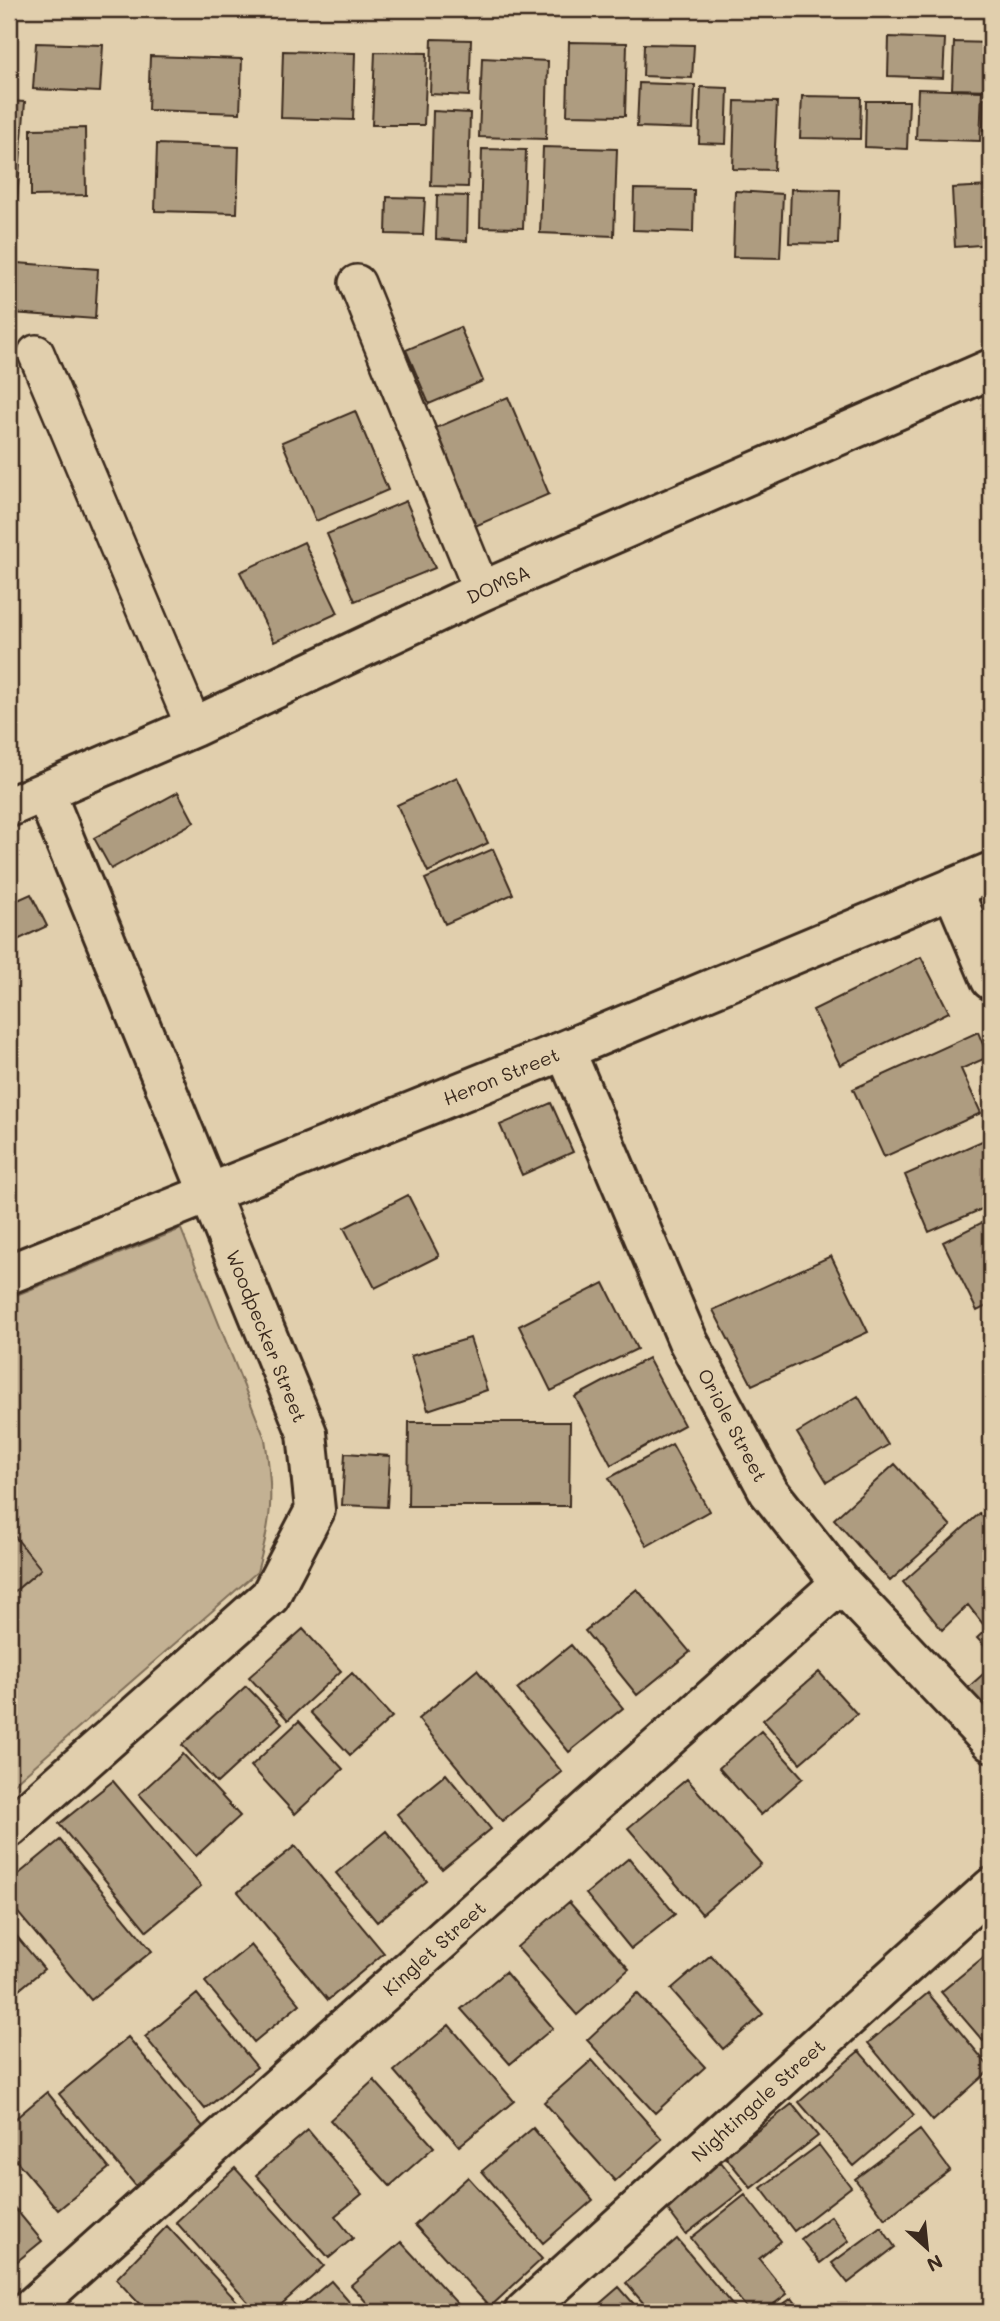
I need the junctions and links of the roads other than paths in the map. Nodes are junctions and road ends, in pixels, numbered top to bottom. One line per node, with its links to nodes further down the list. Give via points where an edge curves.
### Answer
1 (357, 283): 4 (lane)
2 (36, 353): 5 (lane)
3 (991, 369): 4 (street, DOMSA)
4 (482, 591): 5 (street, DOMSA)
5 (194, 727): 6 (street, DOMSA)
6 (45, 792): 7 (street, DOMSA); 12 (street, Woodpecker Street)
7 (9, 807)
8 (991, 872): 9 (street, Heron Street)
9 (952, 888): 10 (street); 11 (street, Heron Street)
10 (991, 980)
11 (565, 1050): 12 (street, Heron Street); 14 (street, Oriole Street, via 688,1341 769,1492)
12 (209, 1194): 13 (street, Heron Street); 16 (street, Woodpecker Street, via 307,1433 315,1510 270,1597)
13 (9, 1274)
14 (841, 1583): 15 (street, Oriole Street); 18 (street, Kinglet Street)
15 (991, 1742)
16 (9, 1828)
17 (991, 1888): 19 (street, Nightingale Street)
18 (27, 2312)
19 (524, 2312)

